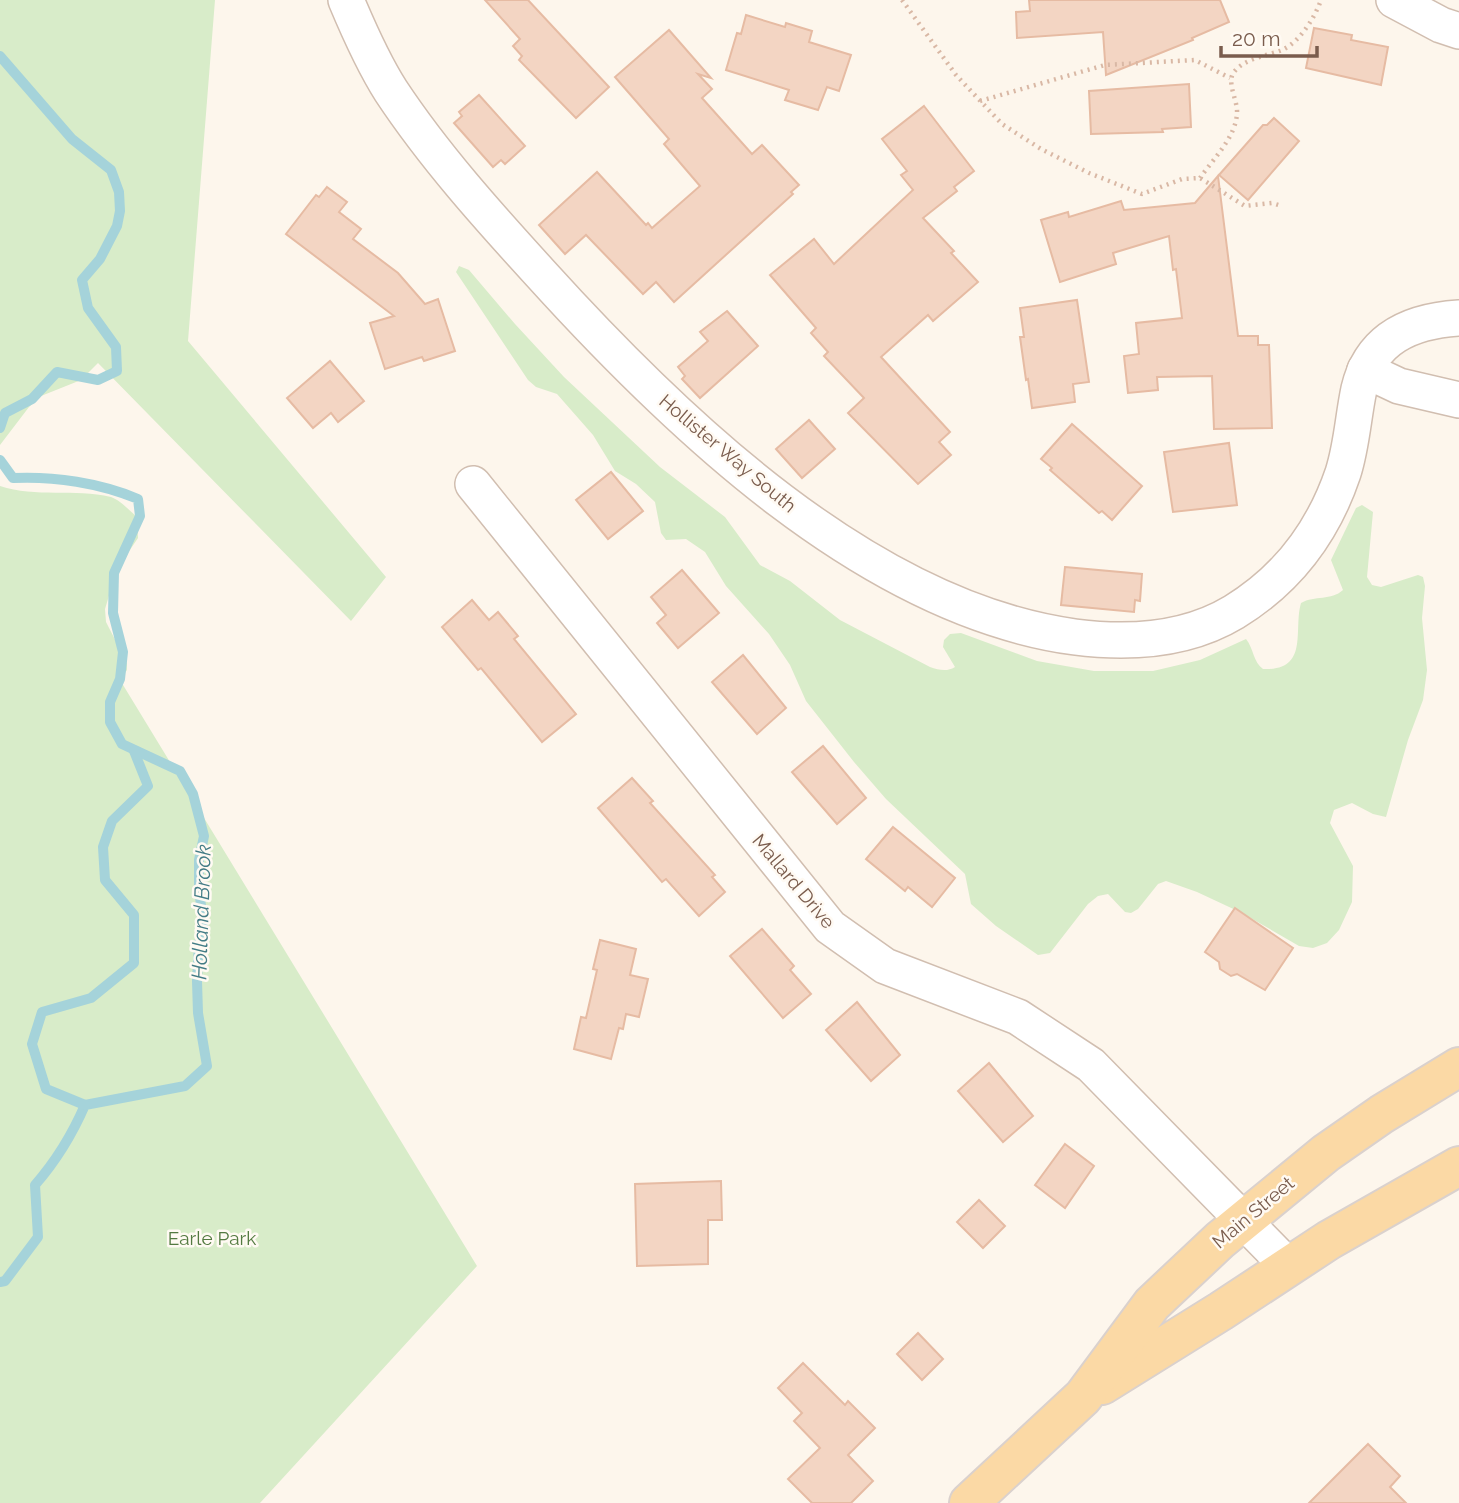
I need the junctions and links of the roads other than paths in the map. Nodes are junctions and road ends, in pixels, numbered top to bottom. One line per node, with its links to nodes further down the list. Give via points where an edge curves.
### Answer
1 (346, 0): 5 (street, Hollister Way South, via 391,91 432,144 492,219 635,373 749,476 799,514 905,580 961,607 1024,628 1133,642 1180,634 1230,614 1279,579 1317,531 1348,457)
2 (1394, 0): 3 (street)
3 (1459, 31)
4 (1459, 317): 5 (street, Hollister Way South, via 1429,321 1395,335 1380,346)
5 (1365, 370): 6 (street, via 1399,386)
6 (1459, 400)
7 (473, 484): 10 (street, Mallard Drive, via 830,928 885,966 1018,1017 1091,1065)
8 (1459, 1067): 10 (main road, Main Street, via 1326,1153)
9 (1459, 1166): 11 (main road, Main Street)
10 (1244, 1219): 11 (street, Mallard Drive); 12 (main road, Main Street, via 1152,1304)
11 (1289, 1266): 12 (main road, Main Street)
12 (1083, 1397): 13 (main road, Main Street)
13 (969, 1503)

